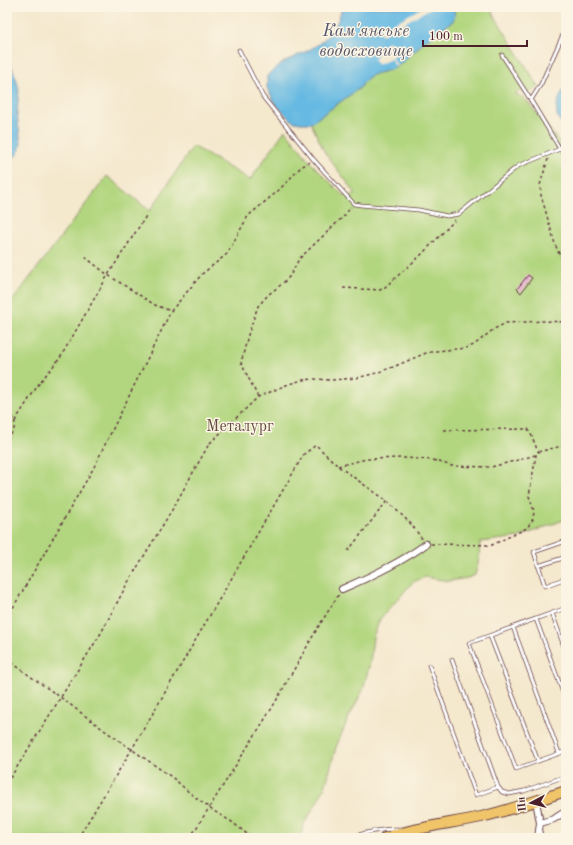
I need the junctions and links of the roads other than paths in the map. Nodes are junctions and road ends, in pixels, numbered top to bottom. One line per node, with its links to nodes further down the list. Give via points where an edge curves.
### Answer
1 (566, 28): 4 (lane)
2 (239, 50): 5 (lane, via 264,97 314,160 354,204 419,210 447,216 459,214 518,166)
3 (502, 55): 4 (lane)
4 (531, 100): 5 (lane)
5 (560, 149): 6 (lane)
6 (566, 155)
7 (566, 542): 10 (lane, via 534,552)
8 (426, 544): 12 (street, via 367,578)
9 (566, 557): 10 (lane)
10 (538, 566): 11 (lane, via 545,586)
11 (566, 578)
12 (342, 589)
13 (566, 608): 14 (lane)
14 (552, 613): 15 (lane); 18 (lane)
15 (536, 619): 16 (lane); 21 (lane)
16 (513, 627): 17 (lane); 23 (lane)
17 (490, 636): 24 (lane); 24 (lane, via 469,644 516,769)
18 (566, 652)
19 (452, 660): 26 (lane)
20 (429, 666): 26 (lane, via 476,794)
21 (566, 701)
22 (566, 751): 23 (lane)
23 (559, 753): 24 (lane)
24 (538, 761)
25 (566, 776): 26 (lane, via 508,794)
26 (498, 787)
27 (566, 791): 28 (main road)
28 (536, 801): 30 (street); 31 (main road, via 481,816)
29 (566, 812): 30 (street)
30 (540, 823): 34 (street)
31 (412, 830): 32 (lane, via 387,828); 33 (main road)
32 (348, 838)
33 (385, 838)
34 (538, 838)

